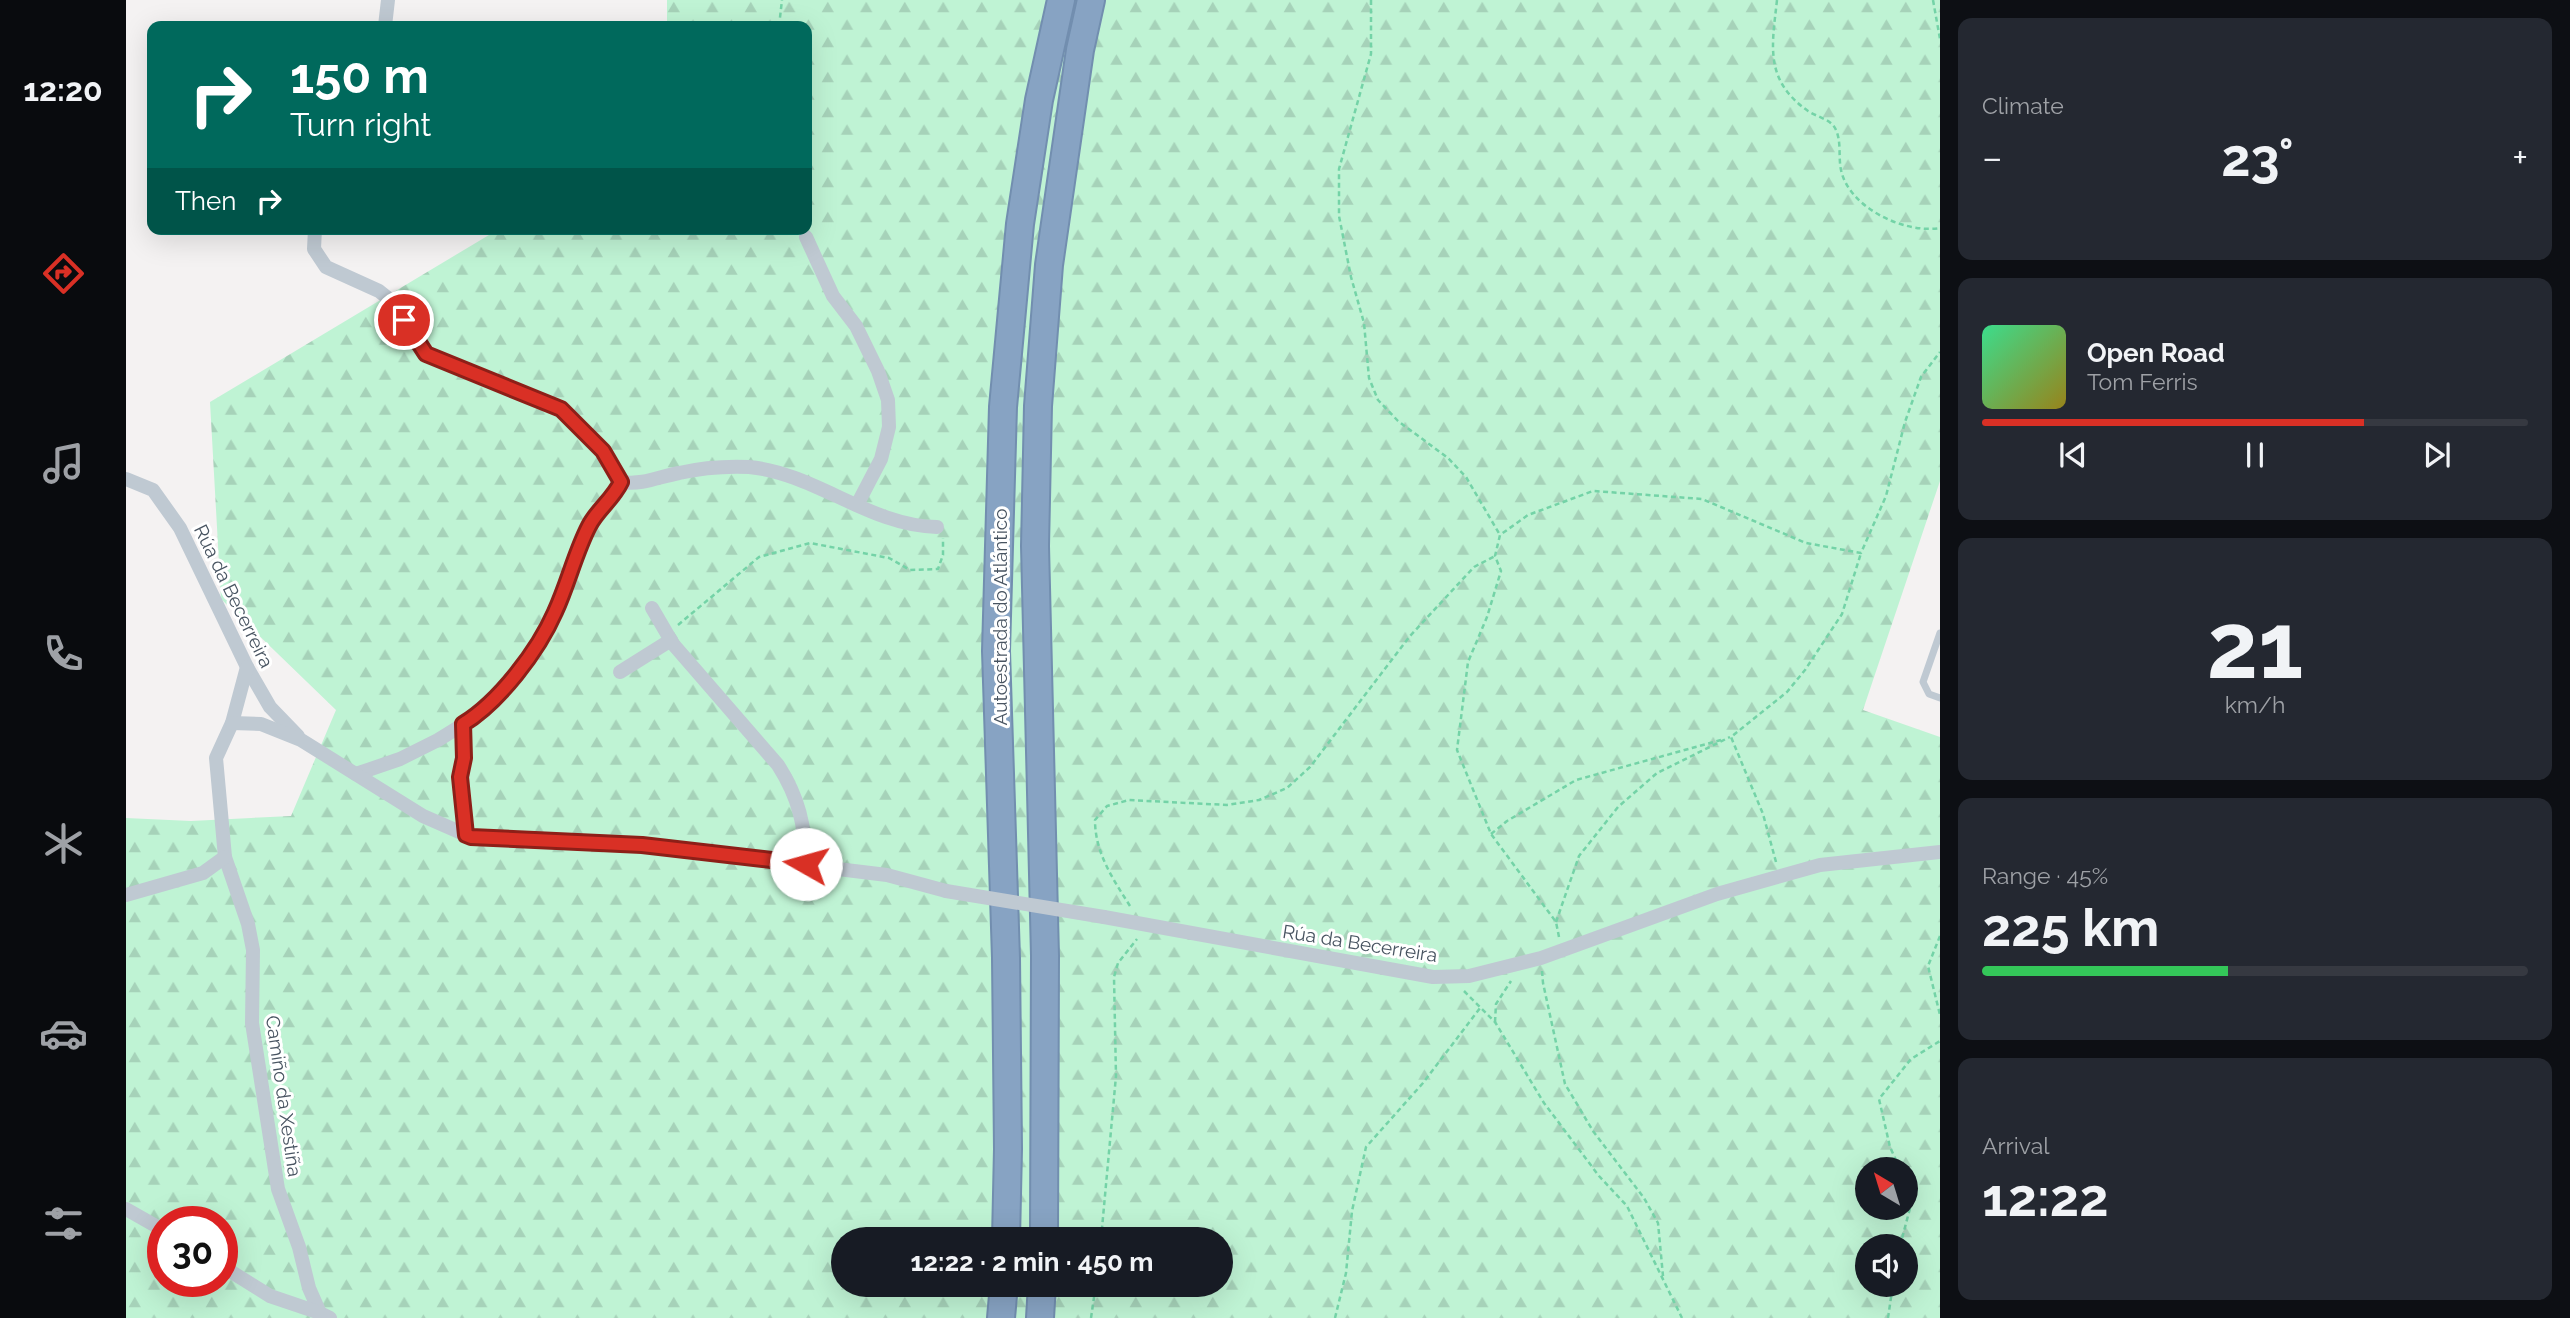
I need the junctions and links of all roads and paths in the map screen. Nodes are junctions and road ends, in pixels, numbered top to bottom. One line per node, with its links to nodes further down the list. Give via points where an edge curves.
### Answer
1 (388, 0): 8 (street)
2 (782, 0): 9 (path)
3 (1061, 0): 54 (highway, Autoestrada do Atlántico, via 1020,224 1003,407 996,650 1006,958)
4 (1091, 0): 55 (highway, Autoestrada do Atlántico, via 1049,265 1038,406 1035,546 1045,956)
5 (1371, 0): 19 (path, via 1371,54 1339,169 1339,216 1364,323 1369,378 1378,400 1398,421 1466,477)
6 (1777, 0): 11 (path, via 1772,51 1776,74 1808,111 1833,124 1839,135 1841,170 1855,195 1904,227)
7 (1933, 0): 10 (path)
8 (386, 21)
9 (780, 21)
10 (1940, 39)
11 (1940, 228)
12 (315, 235): 16 (street, via 314,249 326,267 379,291 394,303 426,354 561,409 603,451)
13 (806, 237): 17 (street, via 833,296 856,326 888,400 889,427 881,459)
14 (1940, 352): 20 (path, via 1921,377 1886,496)
15 (126, 479): 25 (street, Rúa da Becerreira, via 153,490 180,528)
16 (621, 482): 17 (street, via 638,484 679,473 750,467 796,478); 29 (street, via 590,523 554,614 524,664 480,714)
17 (857, 505): 18 (street, via 913,527)
18 (937, 527): 24 (path, via 943,535 938,569 910,570 889,558 810,543 759,557)
19 (1500, 535): 20 (path, via 1528,515 1593,491 1702,499 1807,543); 21 (path)
20 (1861, 554): 30 (path, via 1842,614 1805,670 1787,692)
21 (1495, 556): 33 (path, via 1501,571 1468,662 1457,750); 41 (path, via 1474,567 1410,635 1325,749 1287,788 1259,800 1227,805 1129,800 1107,806 1095,820 1095,837 1105,864)
22 (652, 608): 24 (street)
23 (1940, 633): 27 (lane, via 1923,682 1929,694)
24 (669, 637): 26 (street); 37 (street, via 779,765 792,787 805,828)
25 (247, 667): 28 (street, Camiño da Xestiña); 31 (street, Rúa da Becerreira, via 270,707)
26 (620, 672)
27 (1940, 698)
28 (232, 723): 31 (street, Rúa da Becerreira, via 261,724); 36 (street, Camiño da Xestiña, via 216,758)
29 (463, 724): 32 (street, via 400,759); 34 (street, via 460,777)
30 (1731, 737): 33 (path, via 1576,780); 38 (path, via 1763,814); 40 (path, via 1657,773 1618,807 1579,856)
31 (301, 740): 32 (street, Rúa da Becerreira)
32 (356, 774): 34 (street, Rúa da Becerreira, via 423,816)
33 (1491, 834): 40 (path)
34 (466, 835): 37 (street, Rúa da Becerreira, via 642,845)
35 (1940, 852): 38 (street, Rúa da Becerreira, via 1820,865)
36 (225, 857): 39 (street, via 202,873); 63 (street, Camiño da Xestiña, via 253,950 252,1023 278,1189 309,1288)
37 (806, 864): 41 (street, Rúa da Becerreira, bridge, via 887,875 946,891)
38 (1780, 876): 43 (street, Rúa da Becerreira)
39 (126, 895)
40 (1556, 922): 43 (path)
41 (1145, 925): 46 (street, Rúa da Becerreira, via 1433,977); 56 (path, via 1118,963 1114,977 1116,1076)
42 (1940, 936): 48 (path, via 1928,966)
43 (1562, 950): 44 (street, Rúa da Becerreira)
44 (1541, 958): 45 (street, Rúa da Becerreira); 58 (path, via 1542,983 1565,1084 1658,1223)
45 (1524, 962): 46 (street, Rúa da Becerreira); 49 (path, via 1496,1004)
46 (1451, 976): 47 (path)
47 (1480, 1008): 49 (path); 67 (path, via 1366,1147)
48 (1940, 1015)
49 (1495, 1022): 58 (path, via 1544,1103 1627,1206)
50 (1940, 1041): 51 (path, via 1911,1059 1879,1099)
51 (1895, 1157)
52 (126, 1209): 53 (street)
53 (147, 1221)
54 (1006, 1227)
55 (1044, 1227)
56 (1102, 1227)
57 (238, 1276): 63 (street, via 270,1296)
58 (1664, 1279): 68 (path)
59 (1003, 1297): 64 (highway)
60 (1041, 1297): 65 (highway)
61 (1094, 1297): 66 (path)
62 (1892, 1297): 69 (path)
63 (325, 1315)
64 (1001, 1318)
65 (1040, 1318)
66 (1091, 1318)
67 (1335, 1318)
68 (1682, 1318)
69 (1888, 1318)

